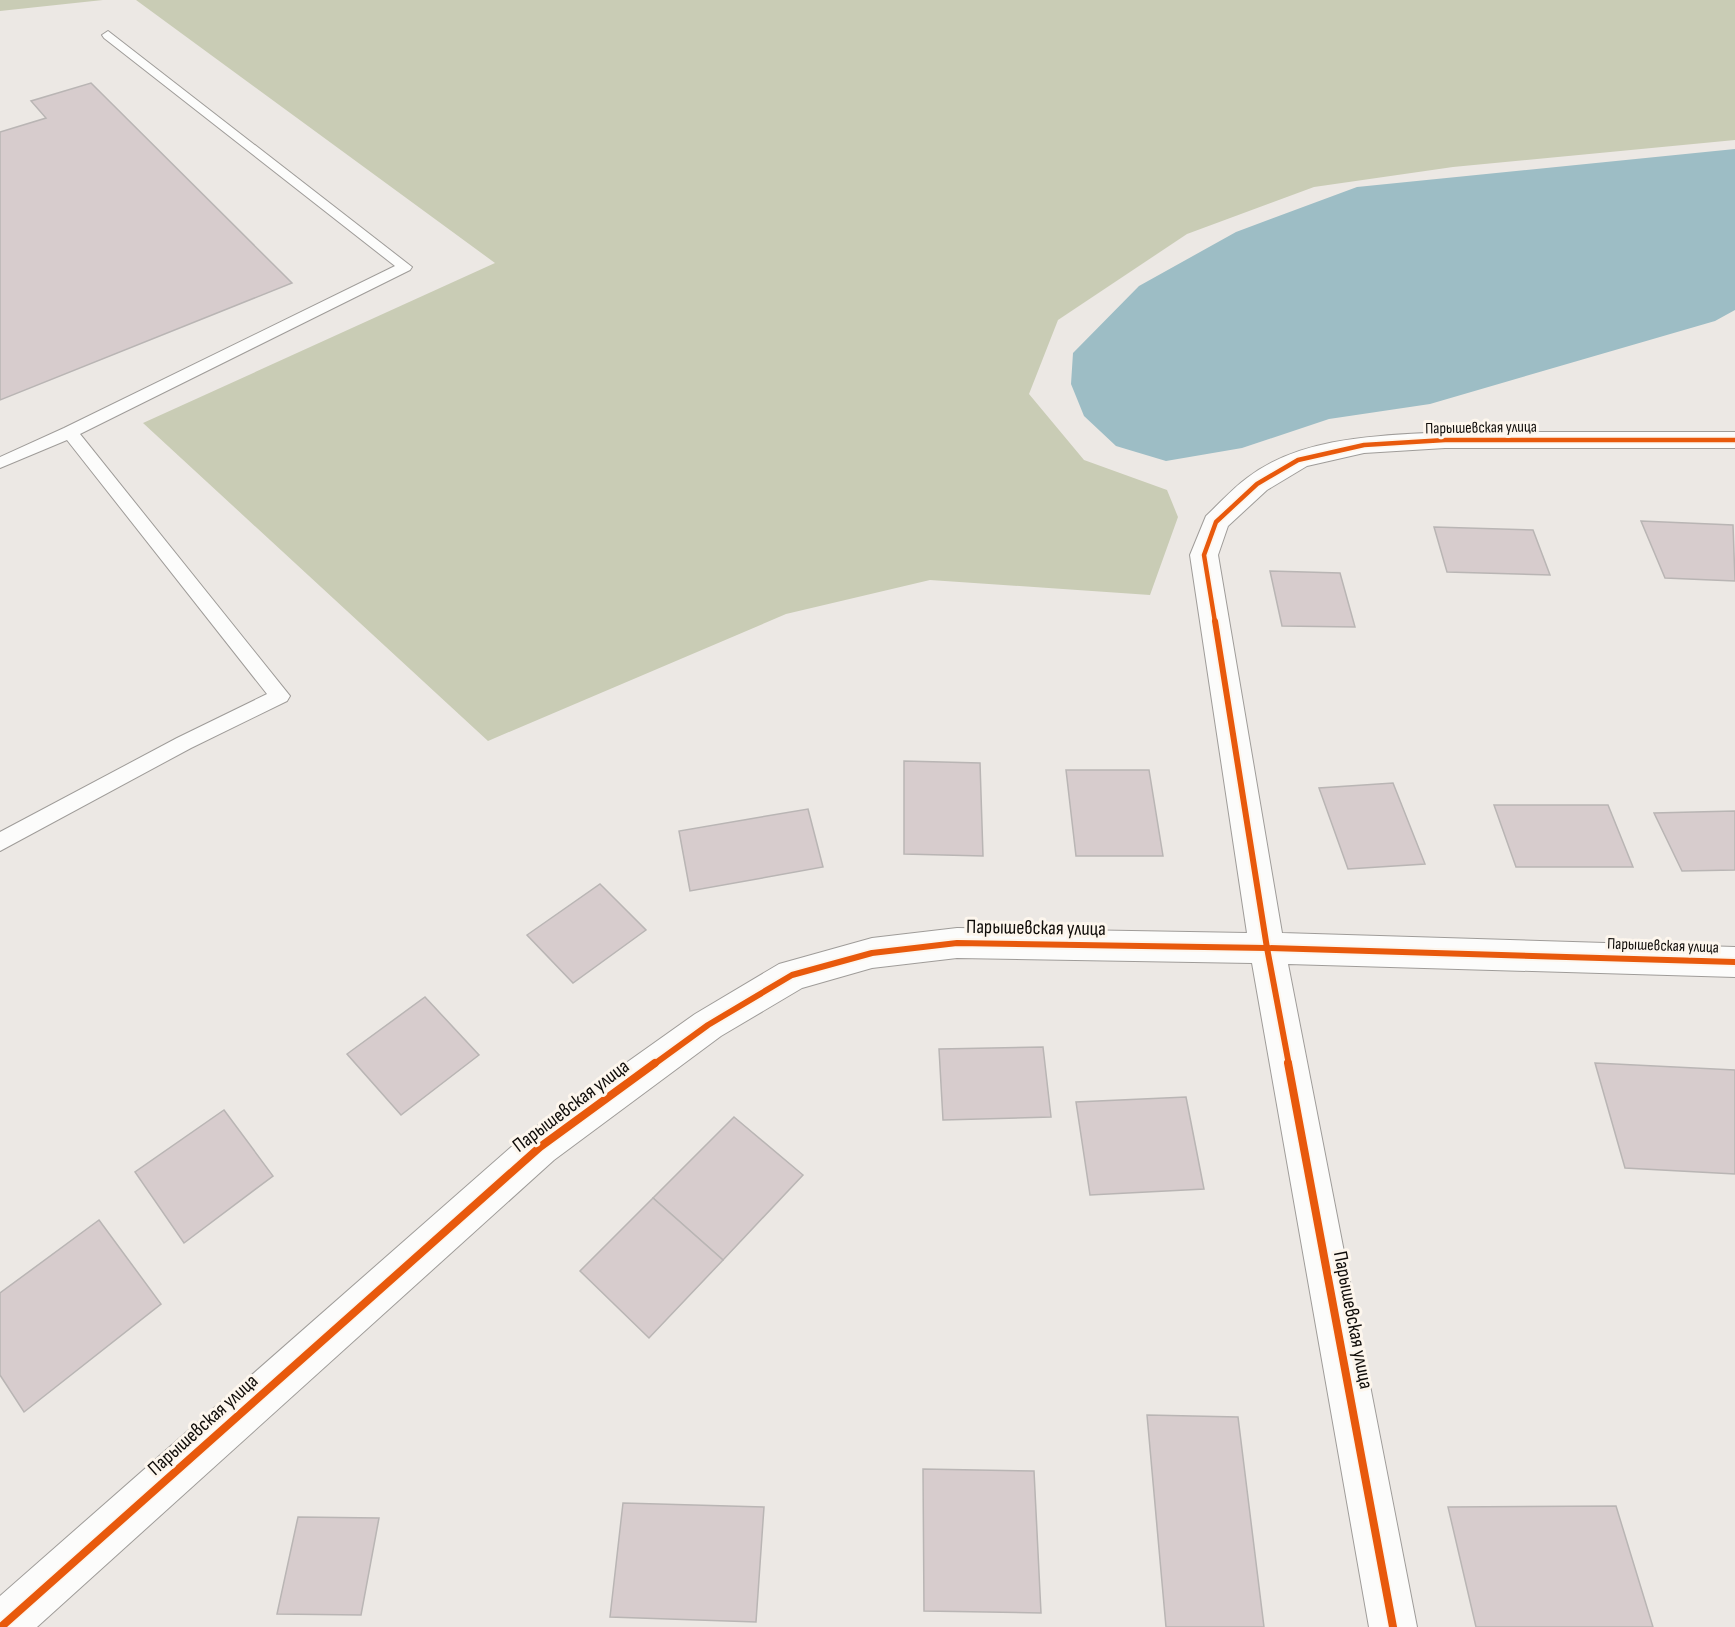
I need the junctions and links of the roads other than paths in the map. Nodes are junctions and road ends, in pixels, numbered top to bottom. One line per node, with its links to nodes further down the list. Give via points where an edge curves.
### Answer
1 (108, 35): 2 (lane, via 405,267)
2 (70, 432): 4 (lane); 5 (lane, via 280,696)
3 (1735, 440): 6 (street, Парышевская улица, via 1445,440 1364,446 1298,460 1257,484 1216,522 1204,555)
4 (0, 463)
5 (0, 842)
6 (1267, 948): 7 (street, Парышевская улица); 8 (street, Парышевская улица, via 957,943 872,953 792,975 708,1025 540,1147); 9 (street, Парышевская улица)
7 (1735, 962)
8 (0, 1627)
9 (1393, 1627)

